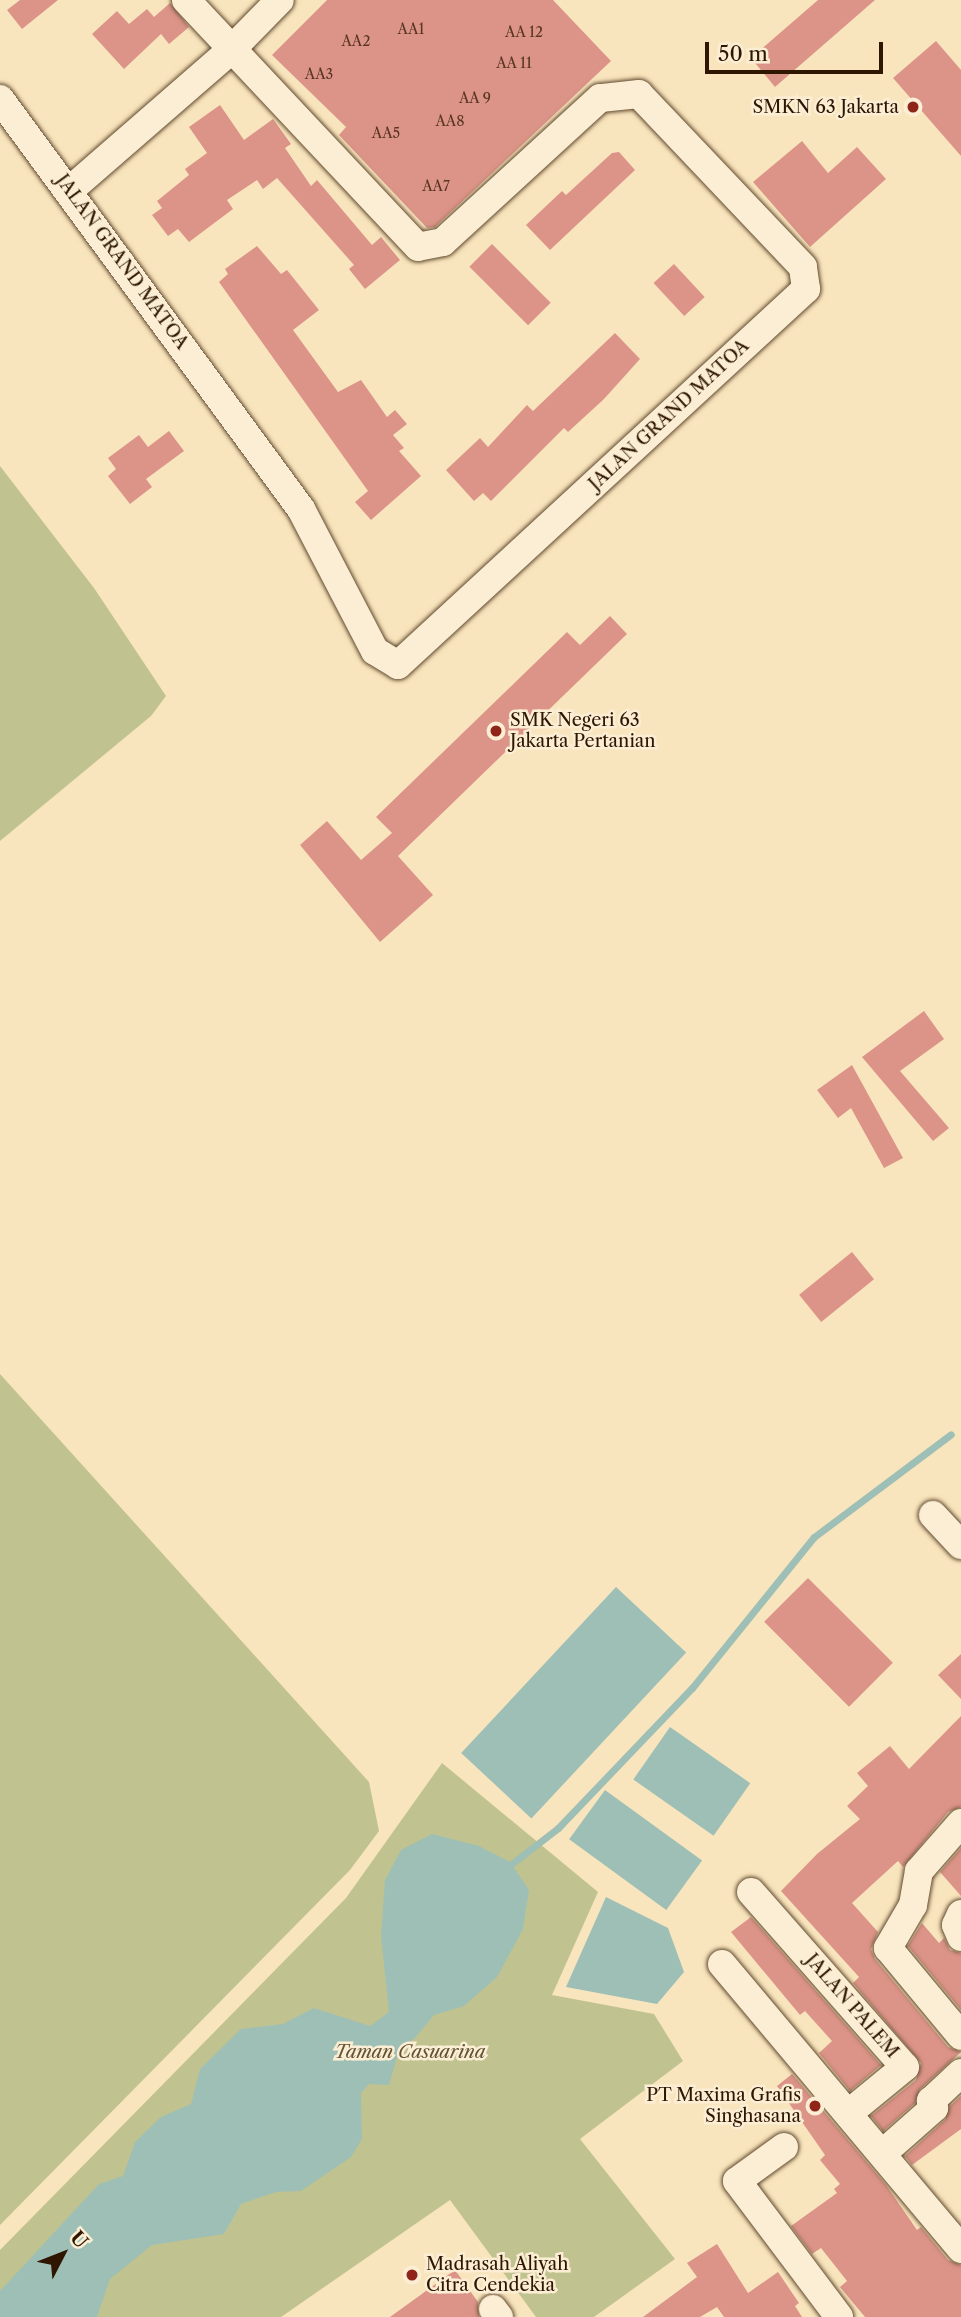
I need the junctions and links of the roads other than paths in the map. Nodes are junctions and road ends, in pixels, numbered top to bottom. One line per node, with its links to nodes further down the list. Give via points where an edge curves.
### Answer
1 (186, 0): 3 (street, JALAN GRAND MATOA)
2 (280, 0): 3 (street)
3 (230, 51): 5 (street); 5 (street, JALAN GRAND MATOA, via 418,247 443,242 600,98 639,94 803,267 806,289 398,665 376,651 301,509)
4 (0, 99): 5 (street, JALAN GRAND MATOA)
5 (70, 190)
6 (933, 1515): 7 (street)
7 (961, 1545)
8 (961, 1823): 13 (street, via 919,1871 913,1905 888,1948)
9 (751, 1892): 15 (street, JALAN PALEM, via 905,2067)
10 (961, 1914): 11 (street, via 956,1925)
11 (961, 1937)
12 (722, 1964): 15 (street)
13 (961, 2036)
14 (961, 2073): 17 (street, via 931,2101 933,2108)
15 (850, 2112): 17 (street)
16 (784, 2147): 19 (street, via 737,2181)
17 (883, 2153): 18 (street)
18 (961, 2249)
19 (839, 2317)

